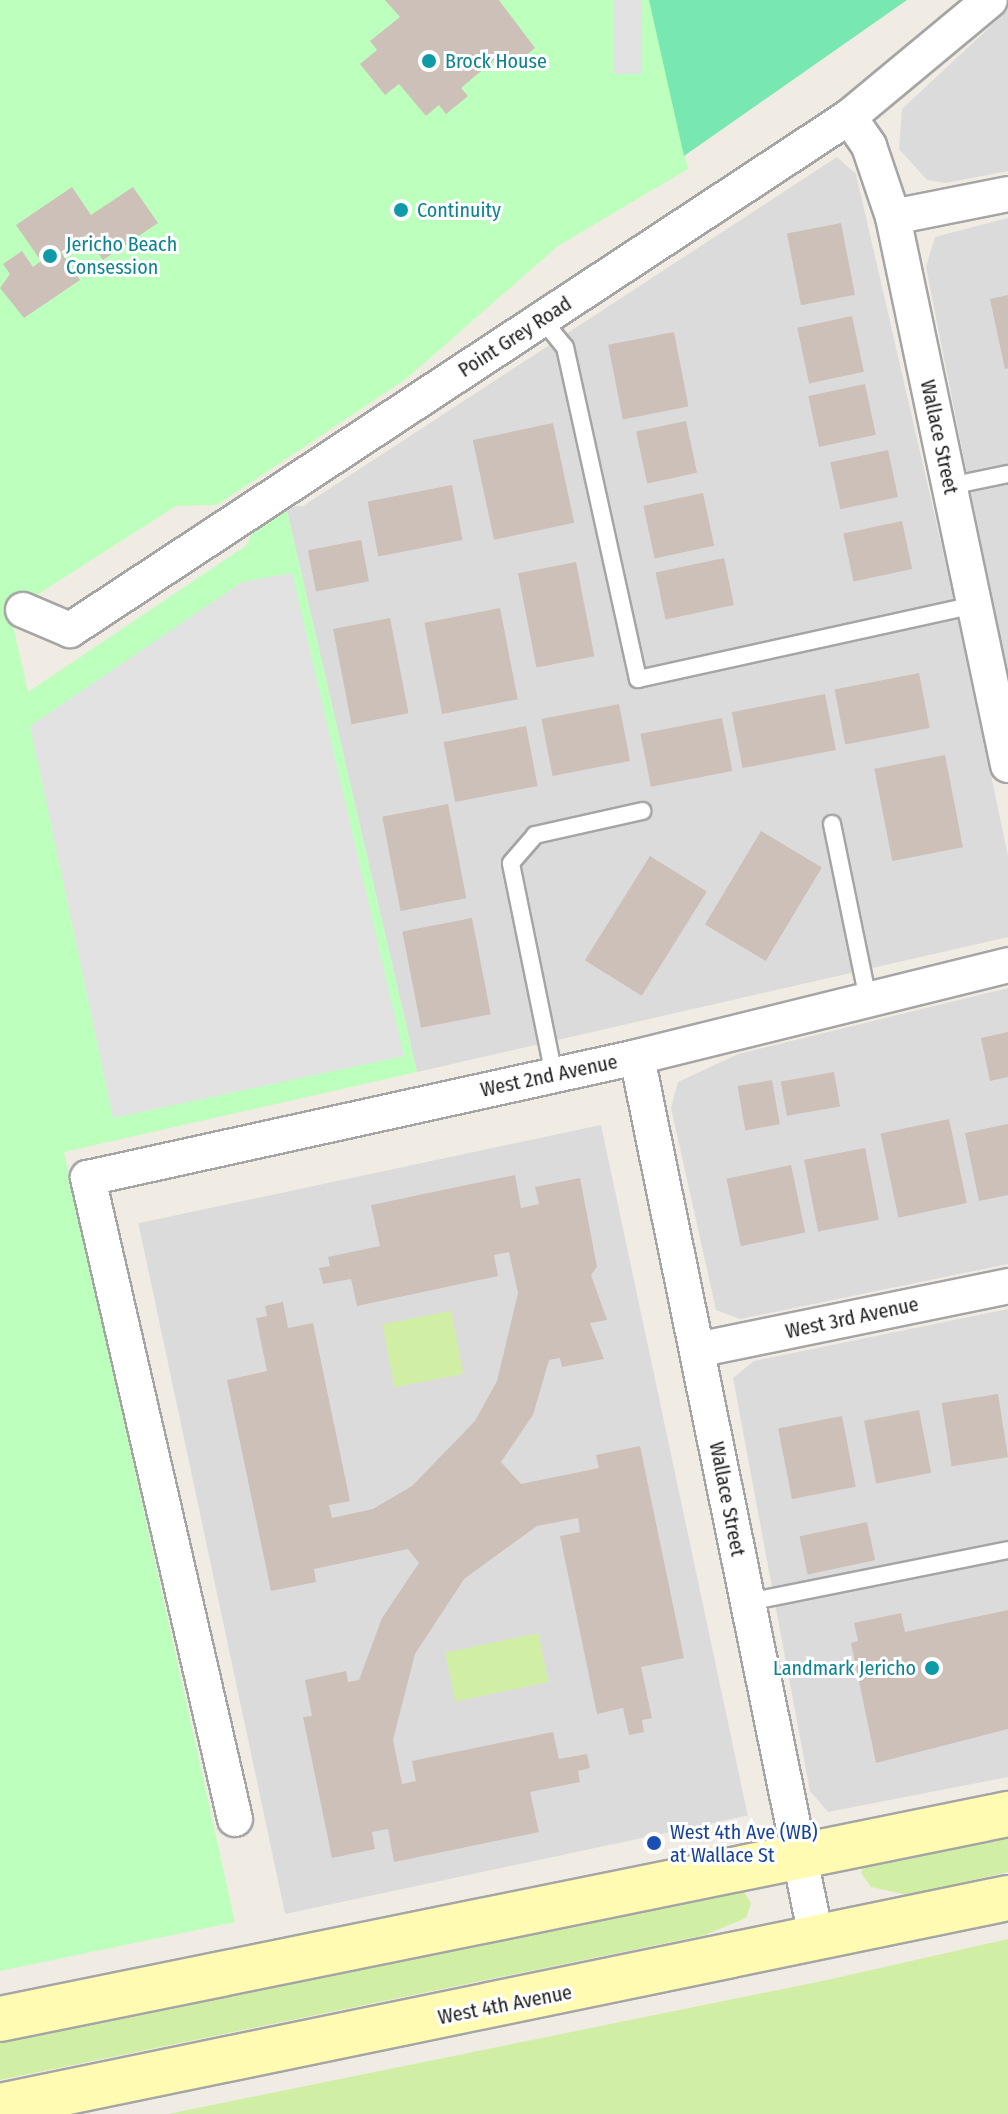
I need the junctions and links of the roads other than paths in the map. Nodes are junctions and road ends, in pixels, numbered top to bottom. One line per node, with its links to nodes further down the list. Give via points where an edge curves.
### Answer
1 (990, 0): 2 (street, Point Grey Road)
2 (849, 117): 4 (street, Wallace Street, via 869,146); 5 (street, Point Grey Road)
3 (1008, 194): 4 (street)
4 (893, 217): 7 (street, Wallace Street)
5 (542, 319): 8 (lane, via 565,347 638,679); 9 (street, Point Grey Road, via 70,630)
6 (1008, 474): 7 (lane)
7 (950, 486): 8 (street, Wallace Street)
8 (974, 605): 10 (street, Wallace Street)
9 (23, 610)
10 (1007, 753)
11 (642, 811): 16 (lane, via 535,835 511,863)
12 (832, 824): 14 (lane)
13 (1008, 965): 14 (street, West 2nd Avenue)
14 (868, 1000): 15 (street, West 2nd Avenue)
15 (637, 1057): 16 (street, West 2nd Avenue); 18 (street, Wallace Street)
16 (554, 1075): 22 (street, West 2nd Avenue, via 88,1178)
17 (1008, 1286): 18 (street, West 3rd Avenue)
18 (697, 1350): 20 (street, Wallace Street)
19 (1008, 1550): 20 (lane)
20 (748, 1602): 23 (street, Wallace Street)
21 (1008, 1814): 23 (main road)
22 (235, 1819)
23 (800, 1856): 25 (street, Wallace Street); 26 (main road)
24 (1008, 1898): 25 (main road, West 4th Avenue)
25 (817, 1942): 27 (main road, West 4th Avenue)
26 (0, 2019)
27 (0, 2106)

